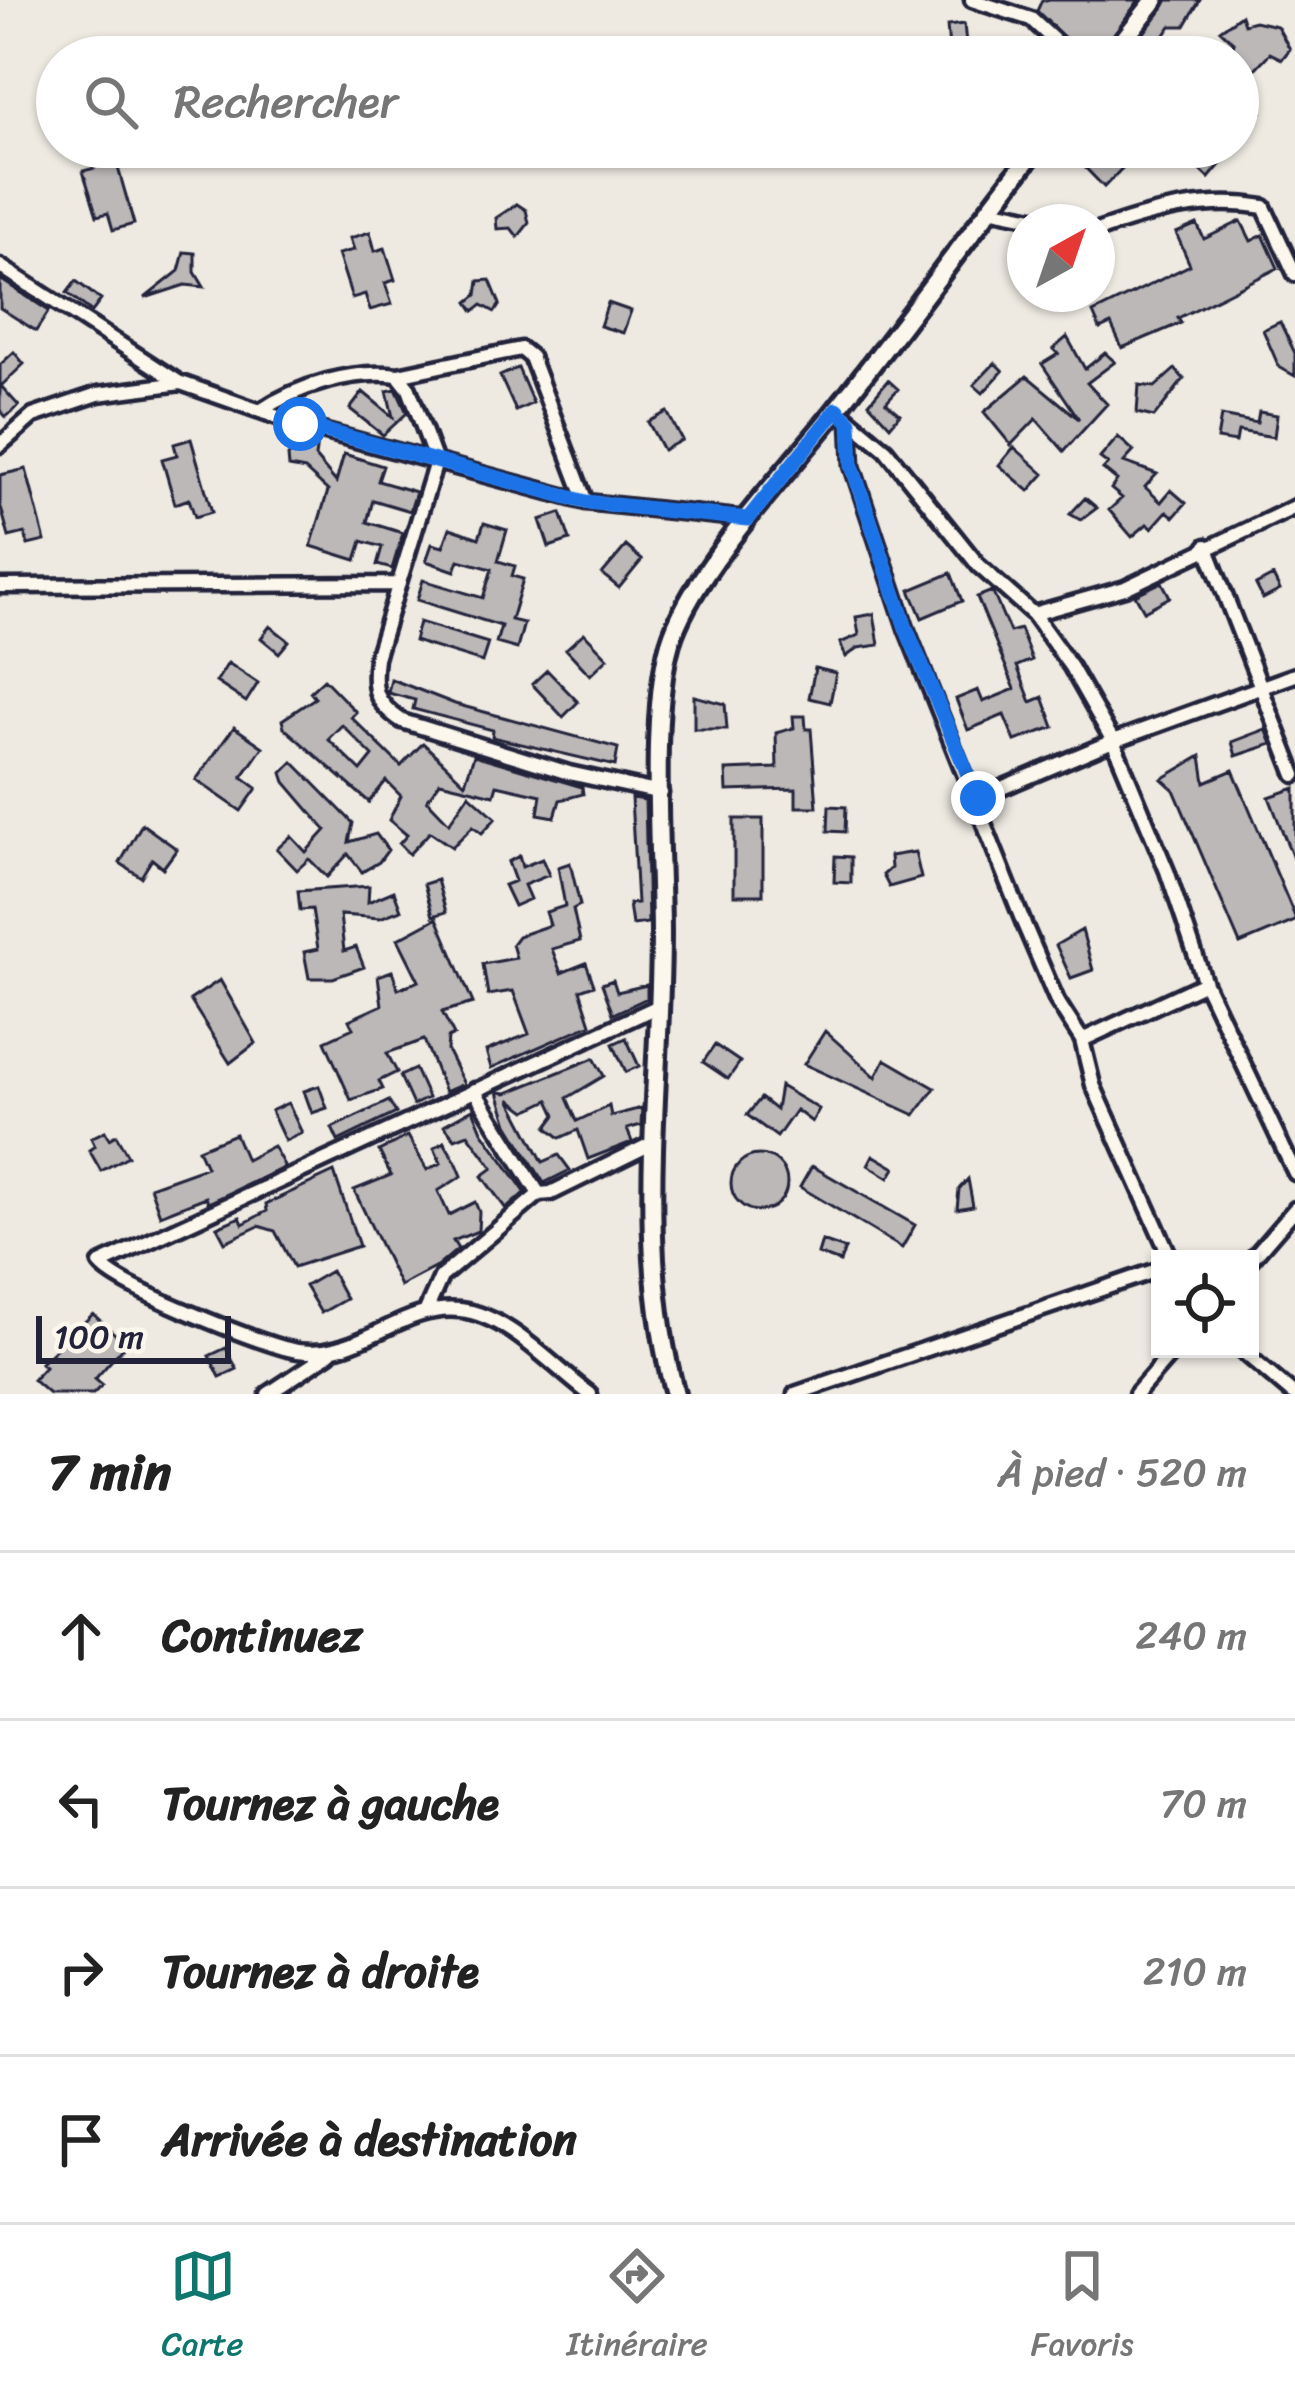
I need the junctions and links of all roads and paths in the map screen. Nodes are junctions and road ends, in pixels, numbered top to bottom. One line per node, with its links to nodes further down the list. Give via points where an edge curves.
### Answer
1 (973, 0): 3 (street, via 1030,19)
2 (1155, 0): 4 (street)
3 (1049, 36)
4 (1127, 36)
5 (1021, 168): 6 (street)
6 (989, 209): 7 (street); 14 (street)
7 (1007, 213)
8 (1115, 224): 10 (street, via 1227,200 1264,207)
9 (0, 266): 12 (street)
10 (1295, 274)
11 (398, 375): 13 (street, via 290,391); 16 (street); 17 (street, via 521,349 531,357)
12 (181, 383): 13 (street); 15 (street, via 98,394 33,416)
13 (260, 411): 16 (street)
14 (843, 416): 19 (street); 23 (street, via 886,450 979,566); 29 (street, via 906,628)
15 (0, 445)
16 (436, 461): 17 (street); 21 (street)
17 (586, 502): 19 (street)
18 (1295, 507): 20 (street)
19 (748, 519): 28 (street, via 674,631 664,668)
20 (1206, 547): 23 (street, via 1124,588); 25 (street)
21 (399, 584): 22 (street); 28 (street, via 376,658 379,706 423,728)
22 (0, 586)
23 (1034, 614): 26 (street)
24 (1295, 675): 25 (street)
25 (1260, 686): 26 (street); 27 (street)
26 (1113, 741): 29 (street); 30 (street)
27 (1295, 775)
28 (661, 793): 31 (street)
29 (978, 798): 32 (street, via 1040,962)
30 (1205, 983): 32 (street); 35 (street)
31 (661, 1005): 33 (street); 34 (street)
32 (1082, 1040): 38 (street, via 1093,1085)
33 (474, 1090): 36 (street); 42 (street, via 100,1264 194,1314 285,1348)
34 (656, 1142): 36 (street); 47 (street, via 651,1245)
35 (1295, 1173)
36 (539, 1194): 41 (street, via 441,1277)
37 (1295, 1208): 39 (street)
38 (1168, 1250)
39 (1259, 1251)
40 (1151, 1272): 48 (street)
41 (425, 1313): 42 (street); 46 (street, via 478,1313)
42 (336, 1349): 45 (street)
43 (1167, 1358): 49 (street)
44 (1251, 1358): 50 (street)
45 (268, 1394)
46 (590, 1394)
47 (675, 1394)
48 (795, 1394)
49 (1136, 1394)
50 (1293, 1394)

